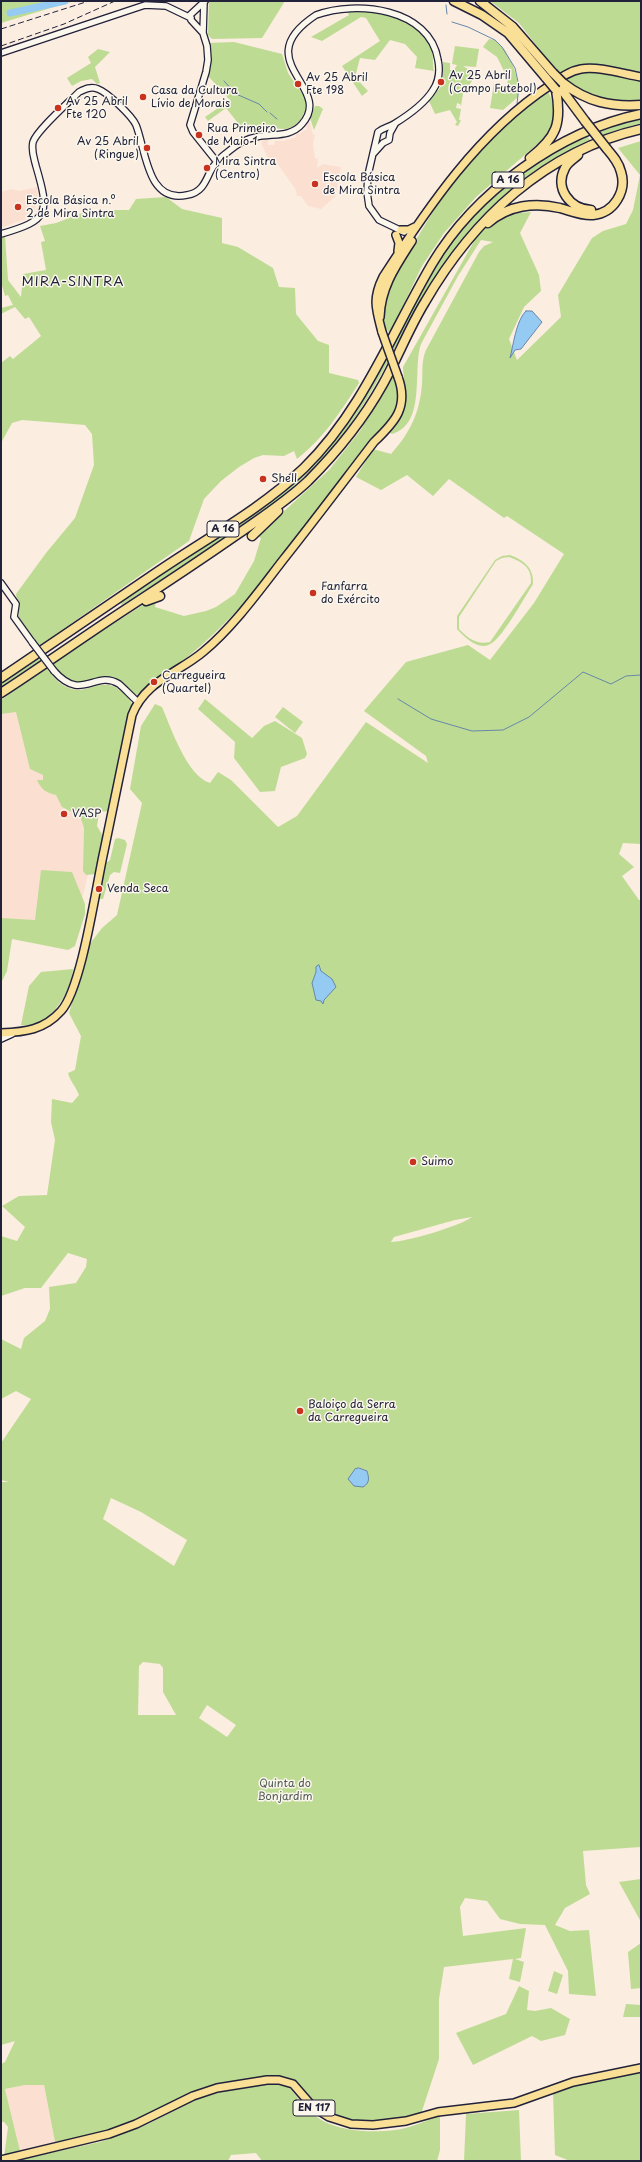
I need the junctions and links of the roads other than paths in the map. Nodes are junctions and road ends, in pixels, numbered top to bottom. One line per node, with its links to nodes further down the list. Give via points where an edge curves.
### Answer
1 (454, 1): 9 (highway, A 16)
2 (459, 1): 9 (highway)
3 (480, 1): 12 (highway, A 16, via 513,27)
4 (204, 2): 6 (street); 7 (street)
5 (179, 11): 6 (street); 8 (street); 11 (street, via 160,5 136,7)
6 (193, 11): 7 (street, via 199,10); 8 (street)
7 (202, 16): 8 (street); 10 (street)
8 (192, 20): 10 (street)
9 (496, 24): 12 (highway, A 16)
10 (203, 33): 25 (street, via 208,66 190,124)
11 (1, 53)
12 (550, 76): 14 (highway, A 16, bridge)
13 (641, 77): 30 (main road, via 590,69 569,73 506,119 456,173)
14 (559, 86): 15 (highway, A 16, via 592,100 616,105); 24 (highway, A 16, bridge); 29 (highway, A 16, via 556,131 543,148 508,175)
15 (641, 105)
16 (641, 114): 29 (highway, A 16, via 605,125 554,148)
17 (395, 124): 18 (street); 20 (street); 27 (street, via 424,101 434,88 440,71 434,46 418,25 391,9 366,3 341,4 307,22 289,45 289,63 311,103 309,115 303,124 288,133 247,140 234,147)
18 (384, 129): 20 (street); 22 (street, via 378,132)
19 (641, 129): 21 (highway, A 16)
20 (390, 133): 23 (street, via 389,140)
21 (616, 136): 24 (highway, A 16, via 578,155 565,168 562,176 563,191 572,203 586,210 600,209 616,194 618,174); 35 (highway, A 16, via 604,139 556,162 530,180 502,202)
22 (377, 139): 23 (street); 26 (street)
23 (383, 143): 26 (street)
24 (605, 150): 35 (highway, A 16, via 617,162 623,180 620,196 609,209 594,215 546,205 506,210 480,229)
25 (209, 153): 27 (street); 28 (street)
26 (374, 154): 32 (street, via 368,175 367,198 372,212 387,226)
27 (217, 162): 28 (street)
28 (210, 171): 33 (street, via 198,192 186,196 166,193 154,182 134,122 107,94 99,89 87,88 79,92 34,140 33,153 44,197 40,216 30,225)
29 (495, 189): 38 (highway, A 16, via 464,220 437,256 368,384)
30 (434, 203): 31 (main road); 34 (main road)
31 (417, 226): 32 (main road); 34 (main road)
32 (399, 232): 34 (street); 36 (main road)
33 (1, 234)
34 (409, 239): 36 (main road); 37 (main road, via 385,286 380,305)
35 (457, 252): 40 (highway, A 16, via 423,304 384,382 364,415 325,463)
36 (398, 253): 37 (main road, via 378,287 375,308)
37 (380, 322): 49 (main road, bridge, via 403,396 394,421 374,442 267,581 217,639 203,652 155,684)
38 (336, 431): 39 (highway); 43 (highway, A 16, via 316,455 278,491)
39 (310, 454)
40 (284, 502): 41 (highway); 46 (highway, A 16)
41 (252, 536)
42 (196, 540): 43 (highway)
43 (157, 572): 47 (highway, A 16)
44 (1, 583): 49 (street, bridge, via 16,604 14,617 62,680 73,686 113,682 119,684)
45 (160, 596): 46 (highway)
46 (127, 608): 48 (highway, A 16)
47 (1, 678)
48 (1, 692)
49 (137, 701): 50 (main road, via 132,714 92,910 71,998 51,1021 36,1029)
50 (15, 1032): 51 (main road); 52 (street)
51 (1, 1033)
52 (1, 1039)
53 (641, 2068): 54 (main road, EN 117, via 573,2082 514,2103 373,2125 351,2124 328,2117 313,2107 293,2084 267,2080 210,2090 109,2134)
54 (1, 2160)

